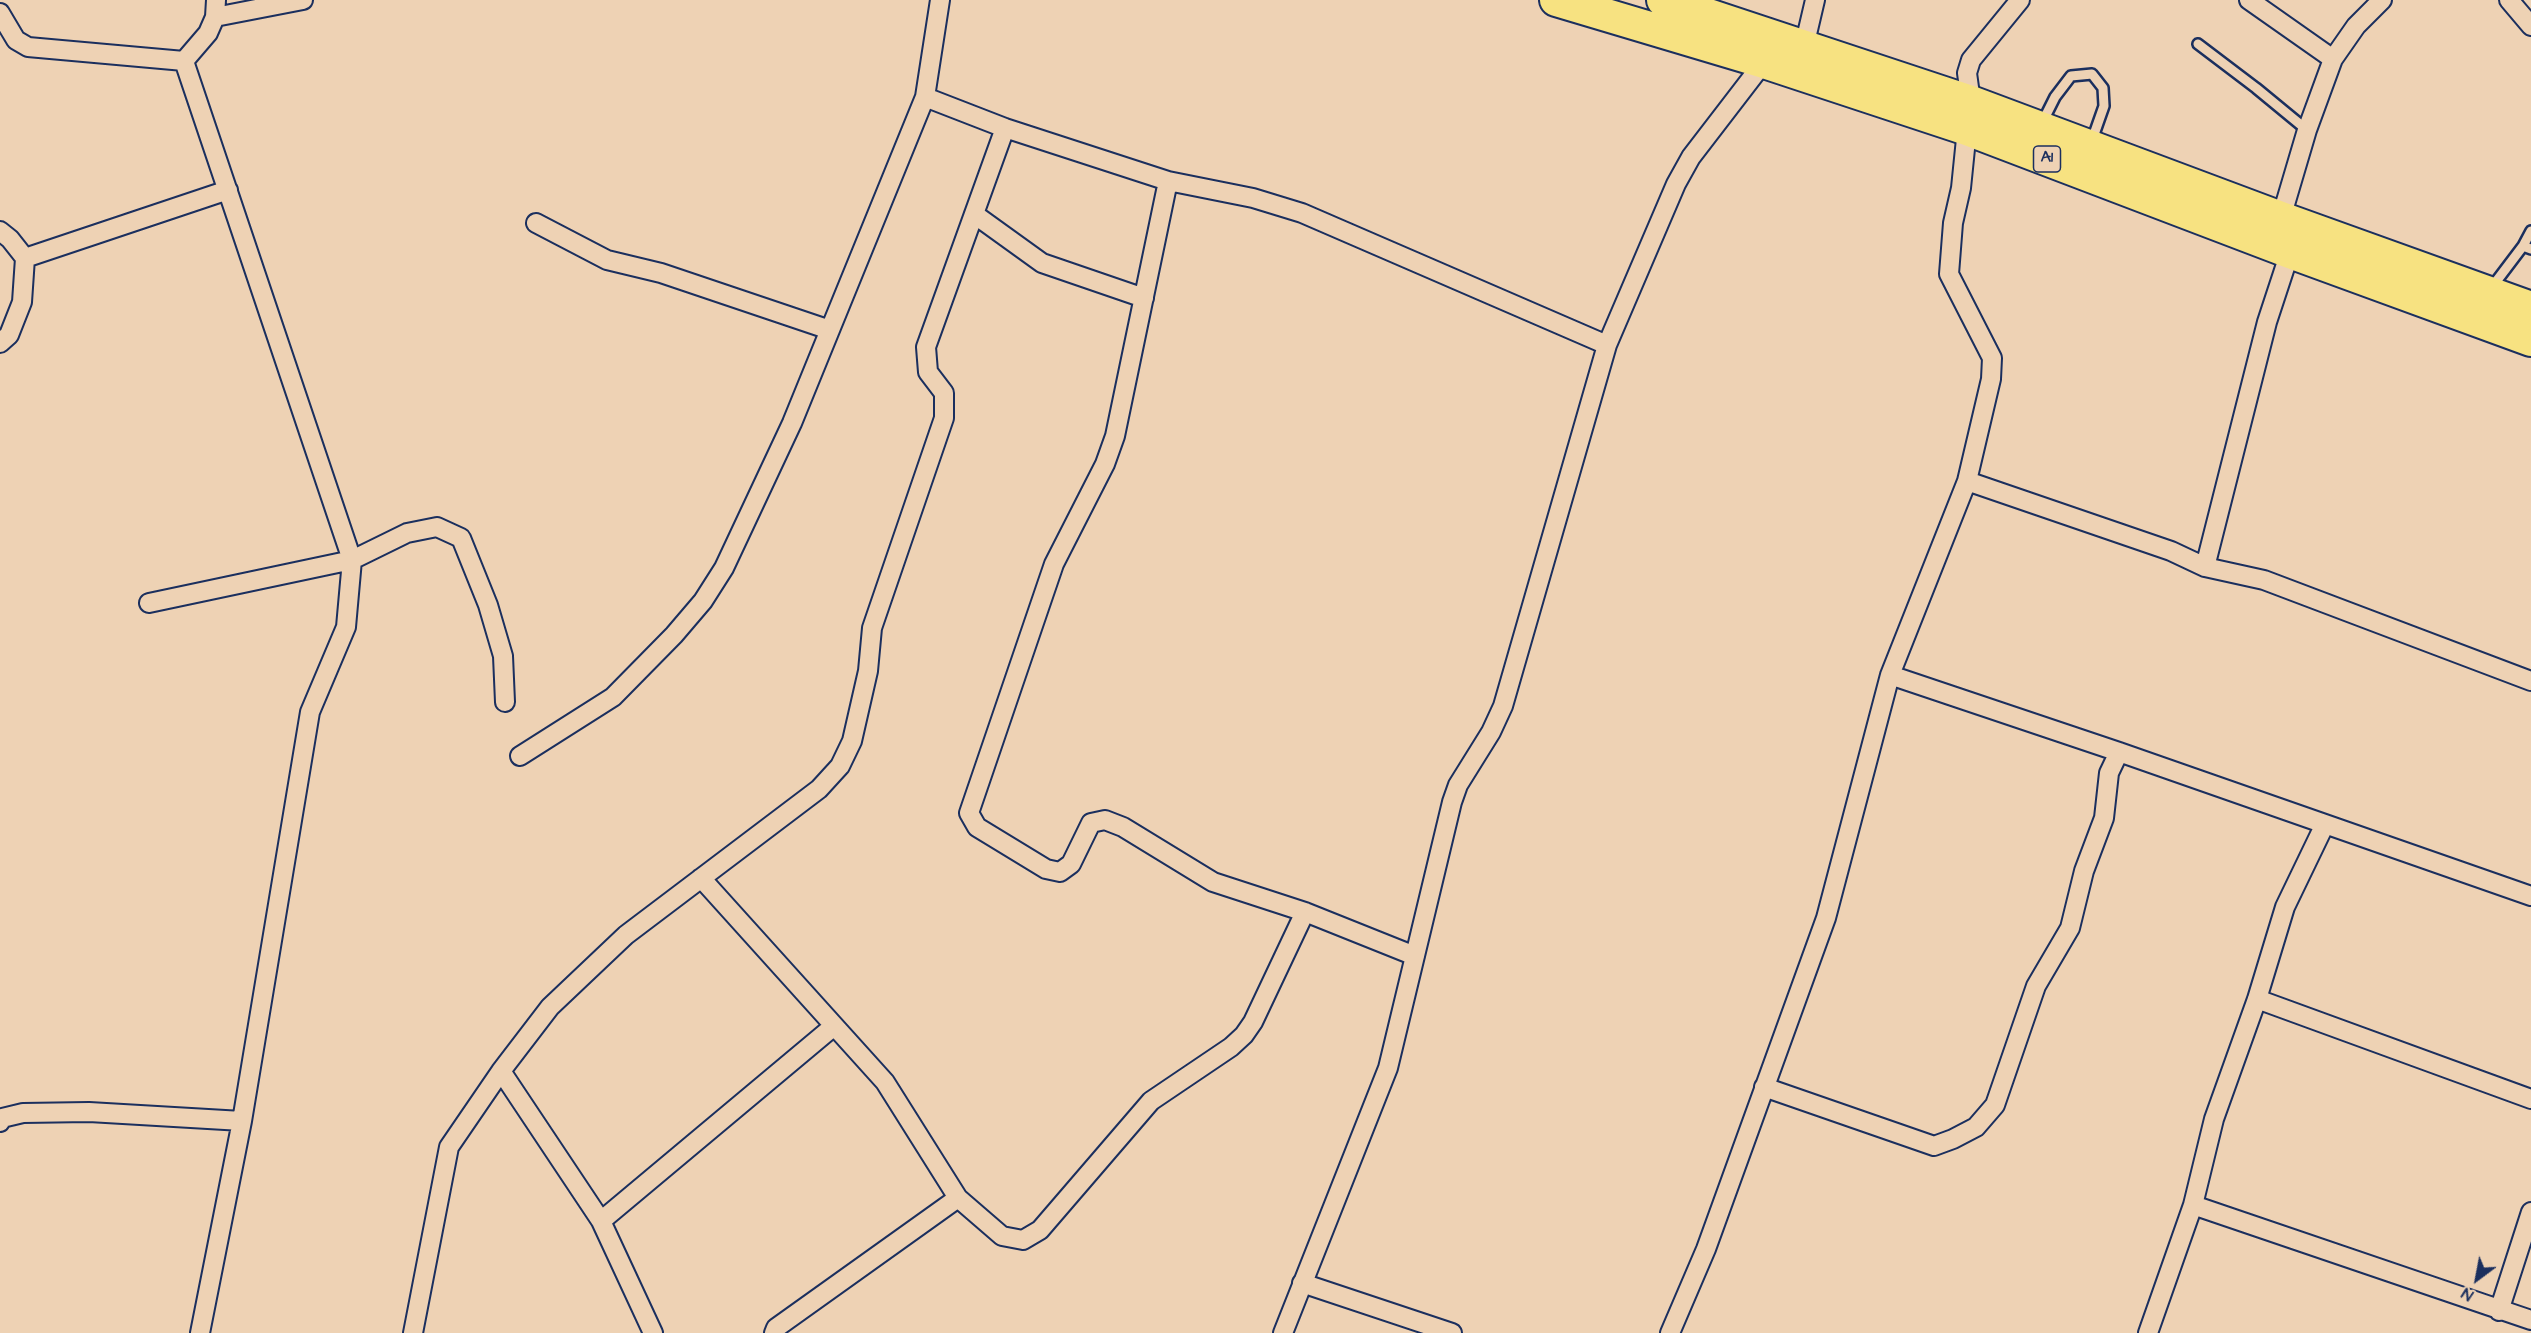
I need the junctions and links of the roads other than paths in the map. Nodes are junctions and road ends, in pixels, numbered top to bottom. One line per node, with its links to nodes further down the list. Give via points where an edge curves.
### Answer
1 (303, 0): 10 (street)
2 (940, 0): 18 (street)
3 (1556, 0): 17 (highway, A1)
4 (1663, 0): 14 (highway, A1)
5 (1815, 0): 14 (street)
6 (2020, 0): 19 (street, via 1971,60 1967,73)
7 (2249, 0): 15 (street)
8 (2382, 0): 15 (street, via 2356,26)
9 (2509, 0): 12 (street)
10 (215, 8): 16 (street, via 208,33)
11 (0, 13): 16 (street, via 16,40 28,47)
12 (2531, 26)
13 (2198, 44): 22 (lane)
14 (1804, 47): 19 (highway, A1)
15 (2334, 58): 22 (street)
16 (184, 61): 25 (street)
17 (1764, 62): 19 (highway, A1); 40 (street, via 1691,157 1676,184)
18 (925, 97): 21 (street); 37 (street)
19 (1969, 116): 20 (highway, A1); 32 (highway, A1); 41 (street, via 1949,274 1992,358 1991,379)
20 (2040, 127): 23 (highway, A1); 23 (lane, via 2071,76 2092,74 2103,88 2104,106)
21 (1005, 128): 24 (street); 26 (street)
22 (2307, 130): 27 (street)
23 (2090, 145): 27 (highway, A1)
24 (1168, 181): 35 (street); 40 (street, via 1253,198 1302,213)
25 (228, 190): 33 (street); 42 (street)
26 (974, 214): 35 (street, via 1042,263); 51 (street, via 927,347 928,372 944,393 944,418 872,628 868,671 852,741 840,766 819,789)
27 (2281, 218): 34 (highway, A1)
28 (536, 223): 37 (street, via 607,260 661,273)
29 (0, 231): 33 (street)
30 (2531, 231): 31 (lane)
31 (2527, 247): 34 (lane)
32 (2290, 252): 38 (highway, A1); 43 (street, via 2267,322)
33 (25, 258): 39 (street, via 22,302 9,335)
34 (2488, 292): 36 (highway, A1)
35 (1143, 298): 53 (street, via 1106,464 1054,564 969,813 976,827 1046,869 1060,872 1071,864 1091,823 1105,820 1213,882)
36 (2531, 308)
37 (830, 330): 49 (street, via 792,423 724,568 702,601 613,697)
38 (2531, 340)
39 (0, 344)
40 (1607, 345): 54 (street, via 1503,706 1452,802)
41 (1967, 481): 43 (street, via 2171,551); 45 (street)
42 (351, 560): 44 (street); 47 (street, via 407,533 437,526 460,538 488,604 503,656); 60 (street, via 346,627 310,712)
43 (2205, 567): 46 (street, via 2264,580)
44 (149, 603)
45 (1890, 675): 48 (street); 58 (street, via 1826,918)
46 (2531, 681)
47 (505, 702)
48 (2119, 752): 50 (street); 58 (street, via 2109,773 2104,818 2084,871 2070,928 2036,986 1995,1105 1976,1127 1934,1146)
49 (520, 756)
50 (2325, 824): 52 (street); 55 (street, via 2285,907)
51 (701, 878): 56 (street); 57 (street, via 626,935 550,1008)
52 (2531, 896)
53 (1305, 912): 54 (street); 62 (street, via 1245,1035 1150,1101 1040,1230 1023,1240 1002,1236)
54 (1415, 956): 66 (street, via 1388,1068)
55 (2257, 999): 59 (street); 63 (street, via 2214,1119)
56 (834, 1026): 62 (street, via 885,1082); 65 (street)
57 (501, 1071): 65 (street); 71 (street, via 449,1148)
58 (1764, 1087): 76 (street, via 1706,1249)
59 (2531, 1099)
60 (242, 1121): 61 (street, via 23,1113); 70 (street)
61 (0, 1122)
62 (958, 1197): 73 (street)
63 (2193, 1205): 67 (street); 77 (street)
64 (2531, 1212): 67 (street)
65 (601, 1221): 72 (street)
66 (1302, 1283): 69 (street); 74 (street)
67 (2499, 1311): 68 (street)
68 (2531, 1320)
69 (1432, 1329): 75 (street)
70 (200, 1333)
71 (413, 1333)
72 (653, 1333)
73 (774, 1333)
74 (1283, 1333)
75 (1452, 1333)
76 (1670, 1333)
77 (2148, 1333)

